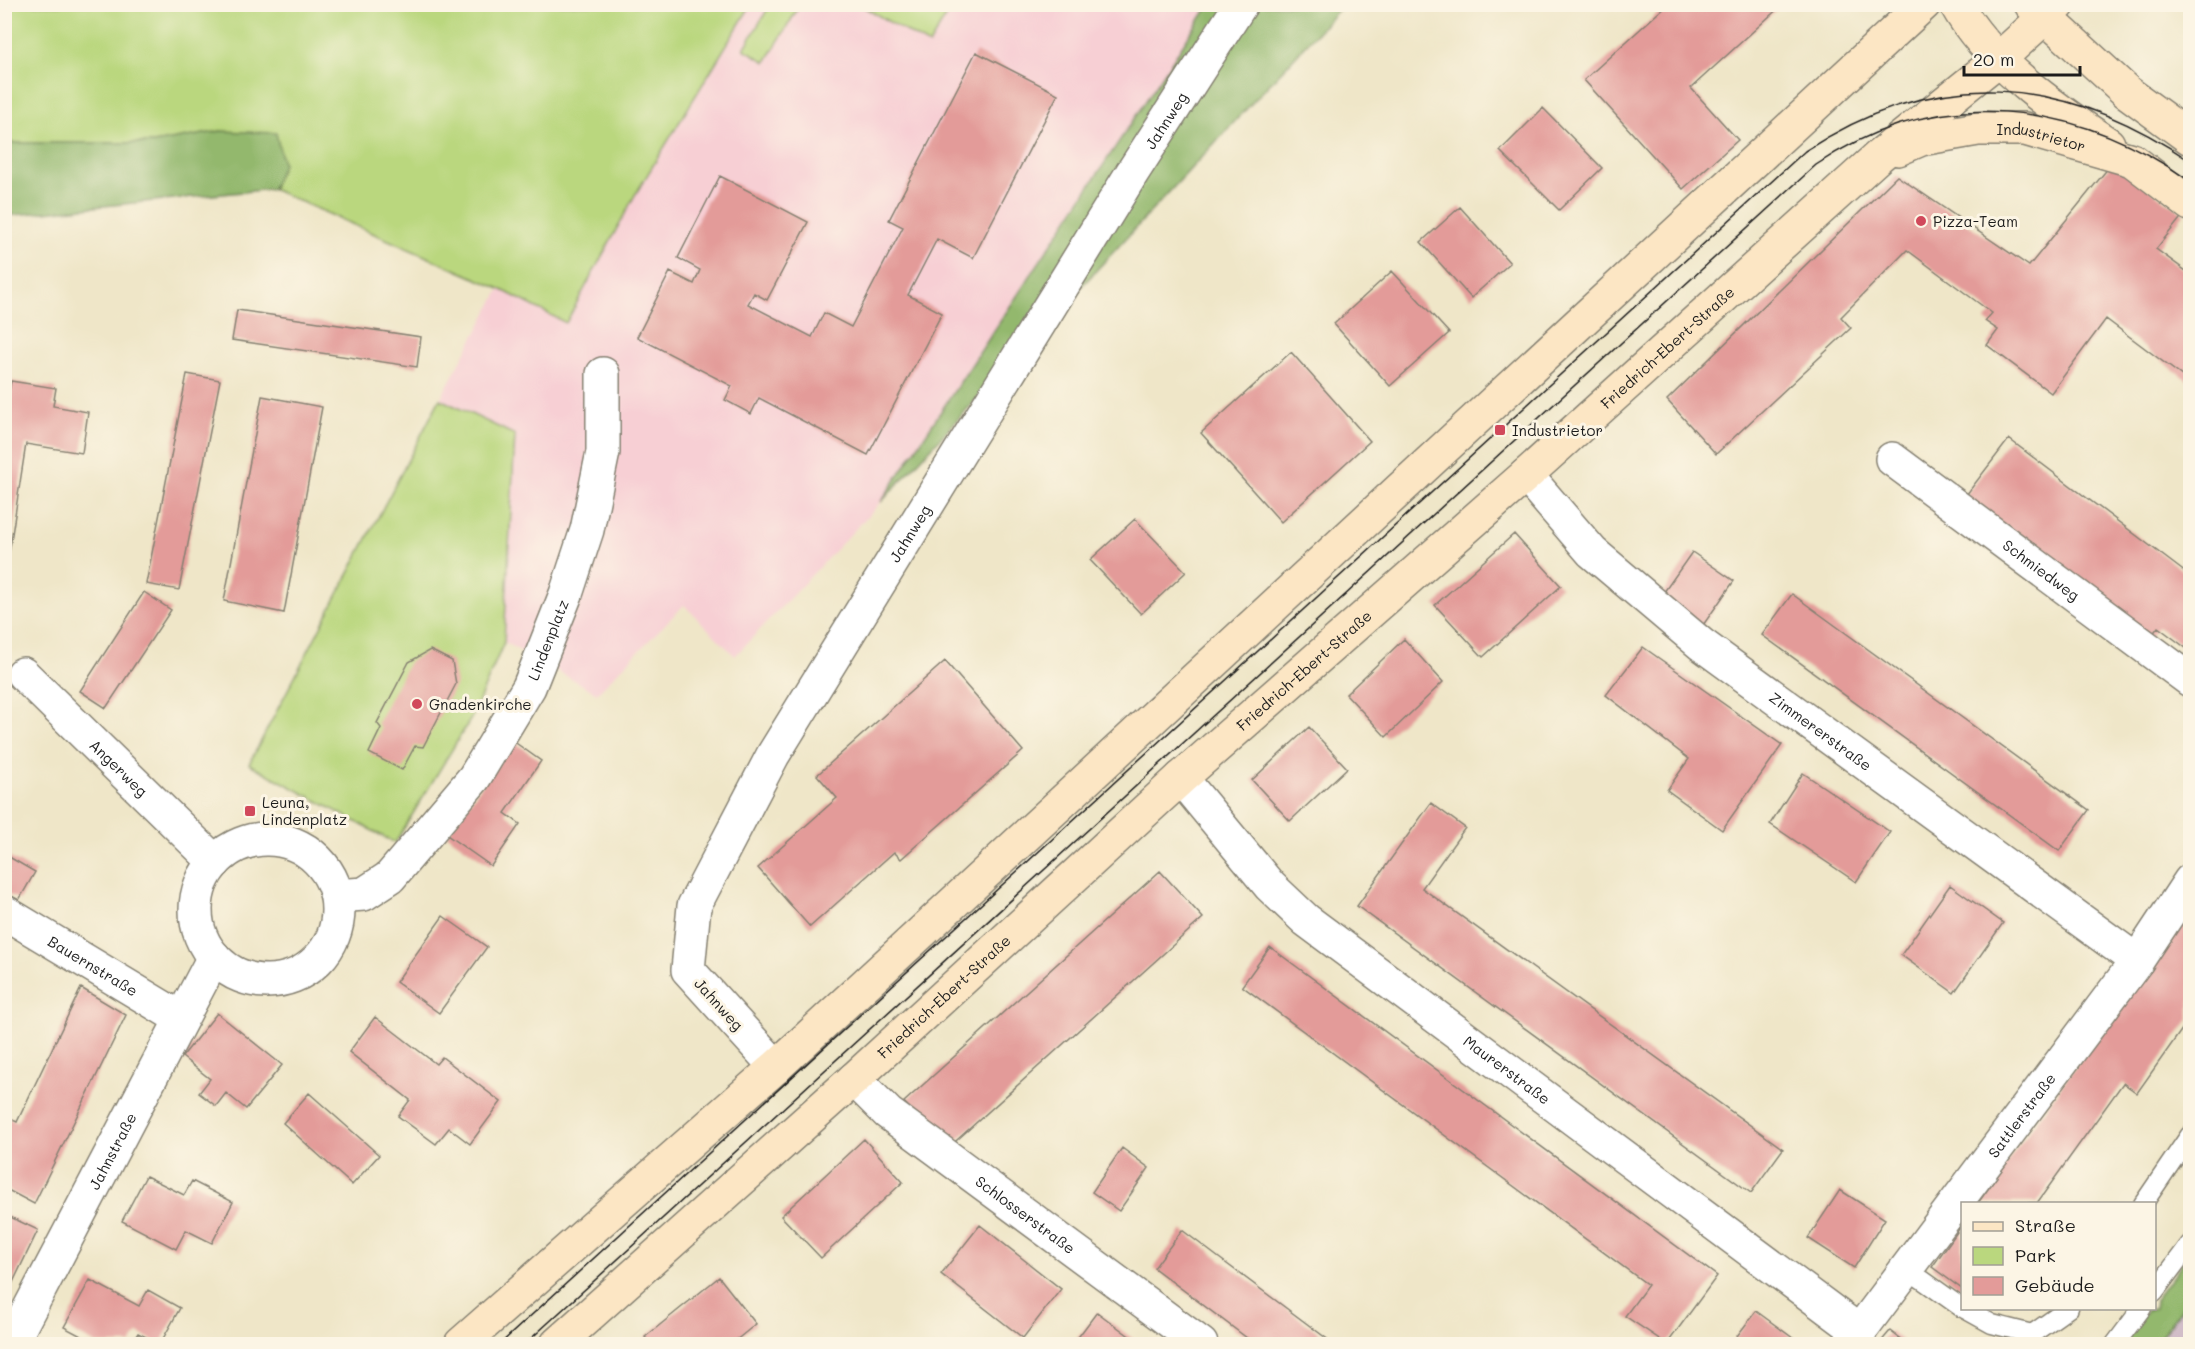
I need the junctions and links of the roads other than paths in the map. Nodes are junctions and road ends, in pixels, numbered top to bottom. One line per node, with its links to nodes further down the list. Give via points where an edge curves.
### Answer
1 (1241, 4): 23 (street, Jahnweg, via 1132,173 773,755 694,906 688,970)
2 (1924, 4): 23 (main road)
3 (1956, 4): 5 (main road, via 1968,25)
4 (2046, 9): 5 (main road, Friedrich-Ebert-Straße); 6 (main road, via 2127,92)
5 (1999, 59): 7 (main road, Friedrich-Ebert-Straße); 8 (main road, via 2079,124)
6 (2190, 138)
7 (1880, 156): 8 (main road, Industrietor, via 1922,139 1978,129 2025,129); 12 (main road, Friedrich-Ebert-Straße)
8 (2132, 160): 9 (main road, Industrietor)
9 (2190, 204)
10 (603, 374): 18 (street, Lindenplatz, via 603,452 587,530 530,687 474,778 390,877 364,894)
11 (1892, 459): 14 (street, Schmiedweg)
12 (1526, 475): 15 (main road, Friedrich-Ebert-Straße); 21 (street, Zimmererstraße, via 1592,552 1701,644)
13 (23, 674): 16 (street, Angerweg)
14 (2190, 680)
15 (1181, 778): 24 (main road, Friedrich-Ebert-Straße); 34 (street, Maurerstraße, via 1270,886 1306,920)
16 (215, 862): 18 (street, via 231,849 256,840 279,840 309,852 327,870); 20 (street, via 203,879 196,909 201,936)
17 (2190, 881): 21 (street, Sattlerstraße)
18 (337, 896): 20 (street, via 339,916 330,944 313,966 286,980 261,982 234,974)
19 (4, 912): 22 (street, Bauernstraße)
20 (214, 957): 22 (street, Jahnstraße)
21 (2137, 962): 28 (street, Sattlerstraße)
22 (180, 1018): 35 (street, Jahnstraße)
23 (776, 1067): 36 (main road)
24 (854, 1079): 37 (main road, Friedrich-Ebert-Straße); 38 (street, Schlosserstraße, via 888,1113)
25 (2190, 1135): 26 (lane)
26 (2144, 1202)
27 (2190, 1244): 29 (lane)
28 (1907, 1269): 30 (lane); 34 (street, Sattlerstraße)
29 (2156, 1289)
30 (1961, 1307)
31 (1967, 1310): 32 (lane, via 1992,1324 2032,1334)
32 (2066, 1310)
33 (2140, 1310): 39 (lane)
34 (1855, 1338)
35 (11, 1344)
36 (461, 1344)
37 (556, 1344)
38 (1201, 1344)
39 (2115, 1344)

